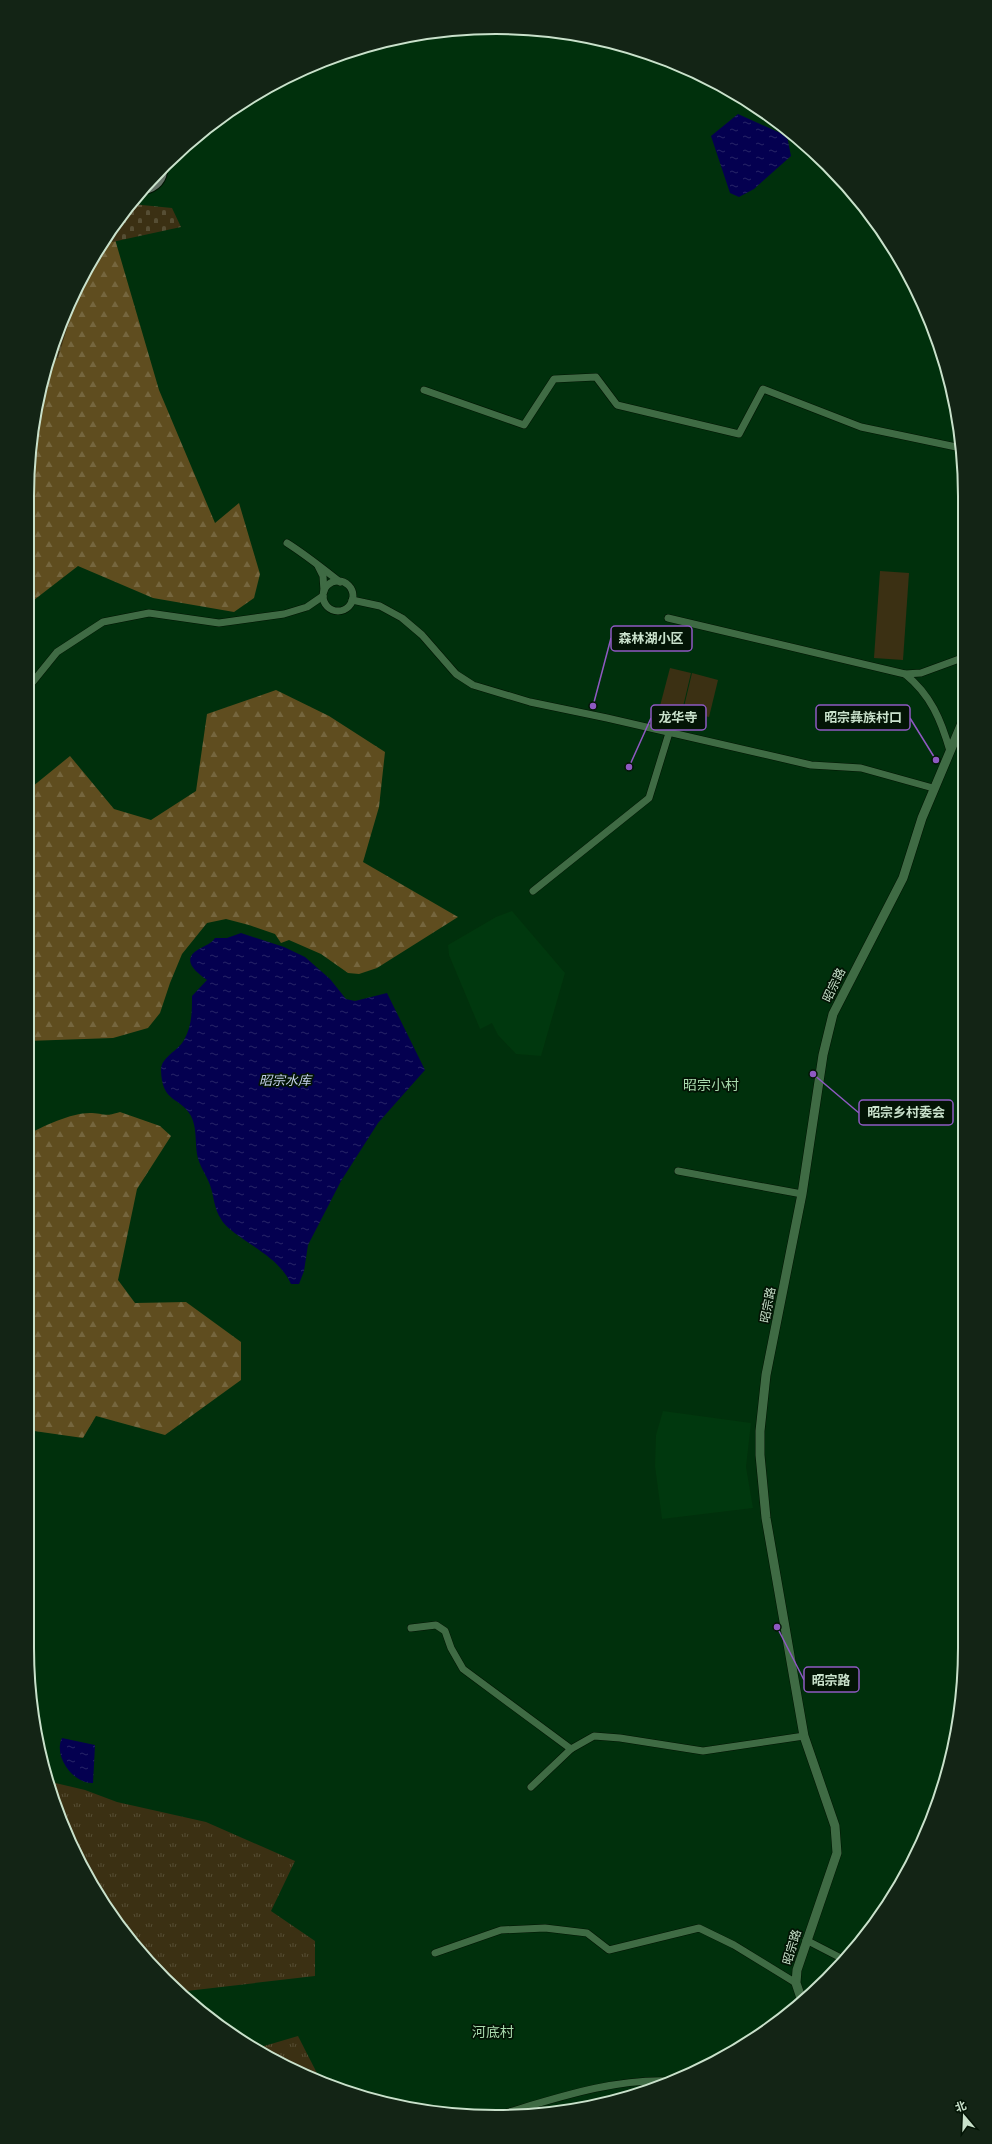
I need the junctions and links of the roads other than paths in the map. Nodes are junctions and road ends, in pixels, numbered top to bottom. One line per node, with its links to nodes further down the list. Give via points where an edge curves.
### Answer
1 (424, 390): 2 (street, via 524,425 554,380 596,377 617,405 739,434 763,389 861,427)
2 (955, 447)
3 (287, 543): 4 (street, via 310,557)
4 (318, 566): 5 (street); 6 (street, via 323,576)
5 (340, 582): 6 (street, via 330,584); 7 (street, via 345,583 351,590)
6 (323, 593): 8 (street); 9 (street)
7 (352, 600): 9 (street, via 343,610); 15 (street, via 380,606 402,618 422,635 456,674 473,685 530,702)
8 (307, 607): 9 (street); 13 (street, via 284,614 220,623 149,613 103,622 57,652)
9 (329, 608)
10 (668, 618): 12 (street)
11 (958, 660): 12 (street, via 921,674)
12 (905, 674): 16 (street, via 918,685 936,710)
13 (34, 680)
14 (958, 732): 16 (street, 昭宗路)
15 (669, 733): 17 (street, via 811,765 861,768); 18 (street, via 649,798)
16 (950, 751): 17 (street, 昭宗路)
17 (934, 788): 20 (street, 昭宗路, via 903,878 833,1014 823,1055)
18 (533, 890)
19 (678, 1170): 20 (street)
20 (802, 1194): 22 (street, 昭宗路, via 766,1375 760,1455 766,1518)
21 (411, 1628): 23 (street, via 436,1625 445,1631 463,1669)
22 (804, 1736): 23 (street, via 703,1752 594,1736); 25 (street, 昭宗路, via 835,1826 837,1840 837,1852)
23 (572, 1749): 24 (street)
24 (531, 1787)
25 (806, 1940): 27 (street); 28 (street, 昭宗路)
26 (435, 1953): 28 (street, via 501,1930 545,1928 587,1933 609,1950 699,1928 734,1945)
27 (839, 1957)
28 (796, 1983): 29 (street, 昭宗路)
29 (800, 1996)
30 (657, 2081): 31 (street, via 635,2080)
31 (520, 2109)

